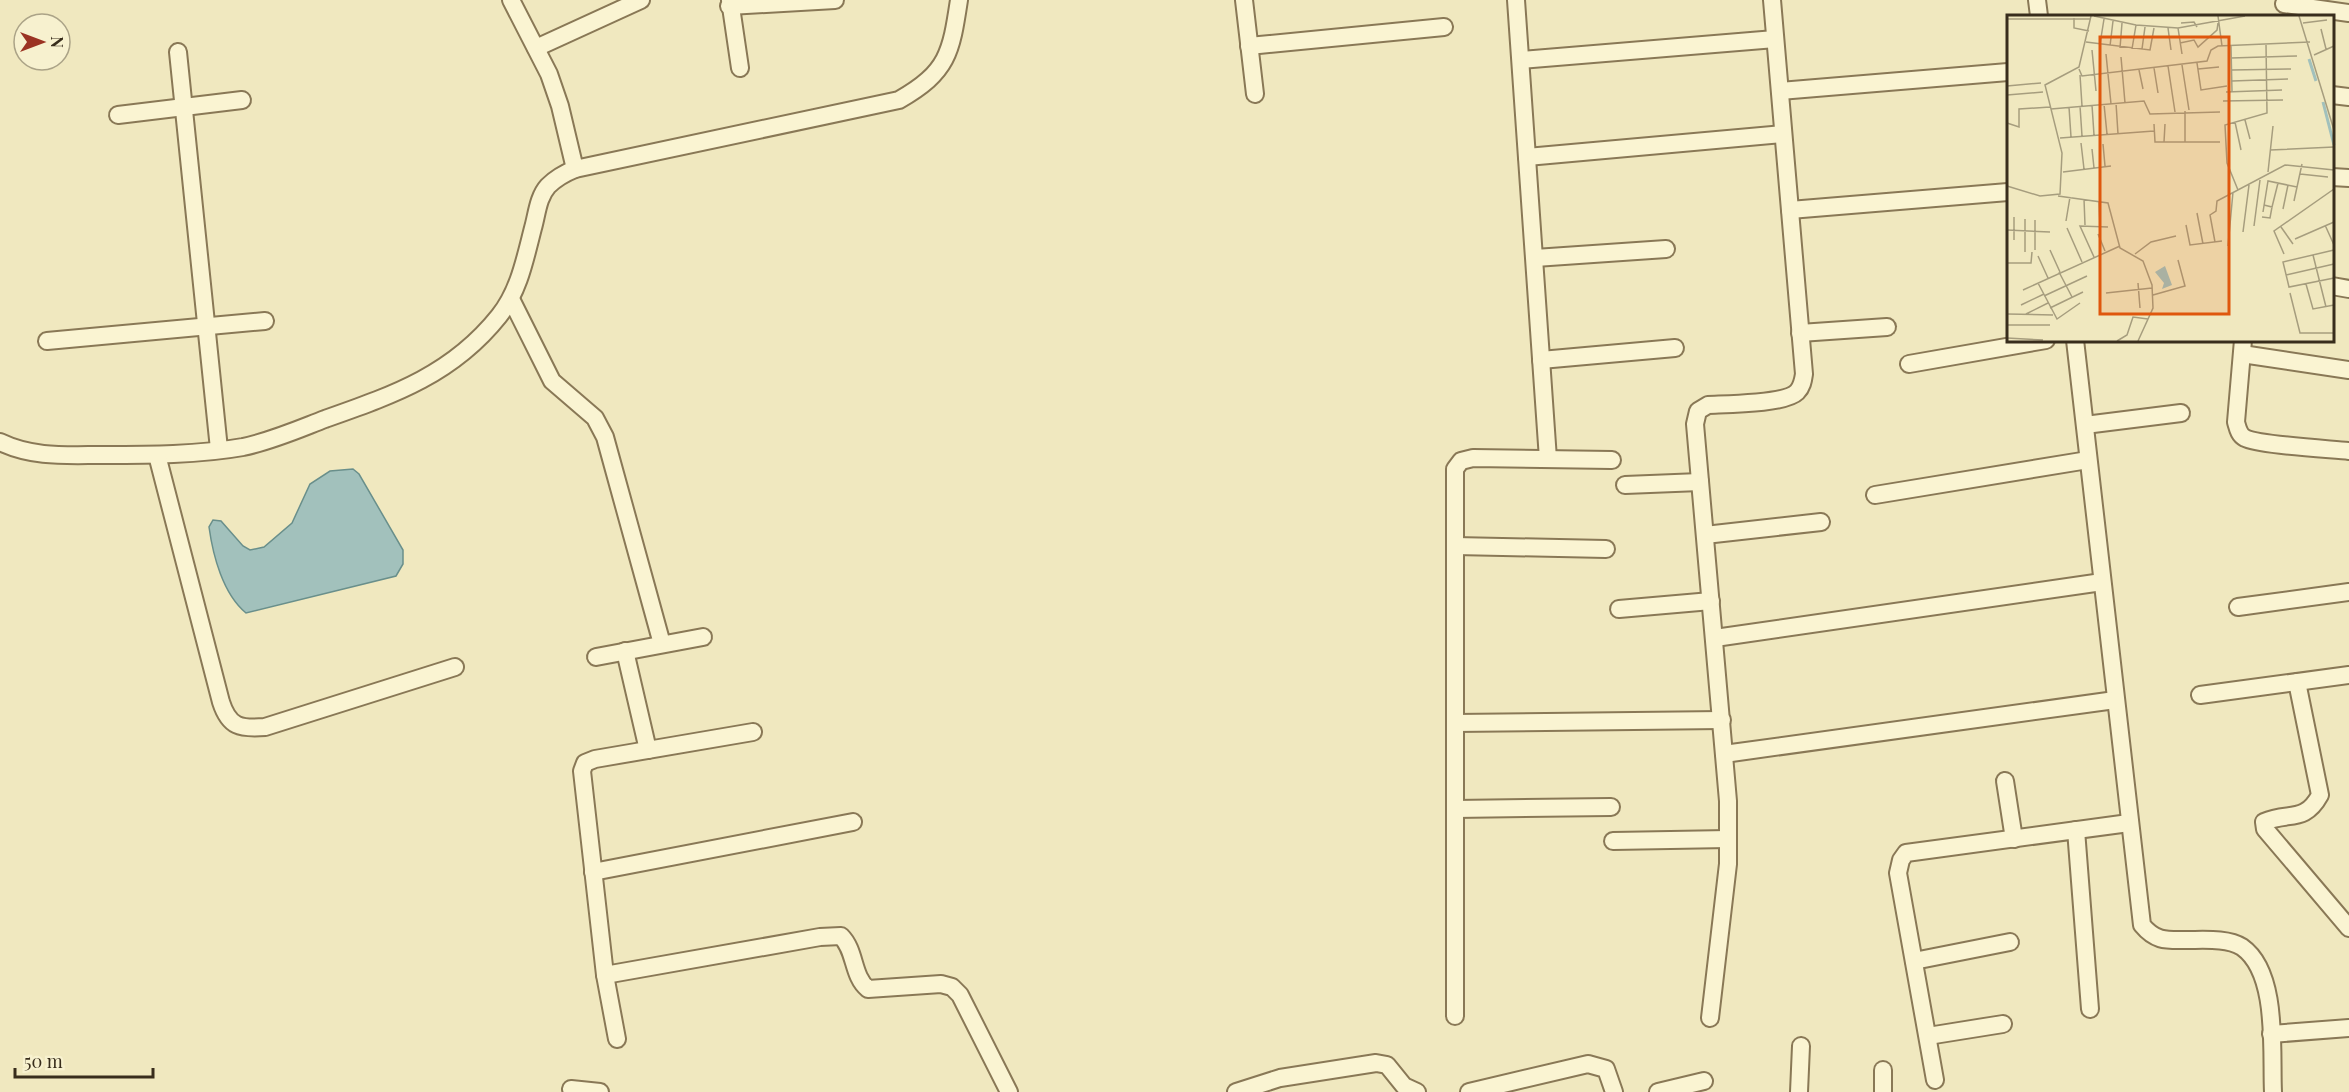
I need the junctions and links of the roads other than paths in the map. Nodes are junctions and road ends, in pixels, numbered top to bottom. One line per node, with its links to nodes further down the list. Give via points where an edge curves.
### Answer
1 (511, 0): 16 (street)
2 (641, 0): 16 (street)
3 (835, 0): 9 (street)
4 (958, 0): 30 (street, via 952,41 938,73 899,100)
5 (1244, 0): 15 (street)
6 (1516, 0): 18 (street)
7 (1772, 0): 14 (street)
8 (2037, 0): 12 (street)
9 (729, 3): 19 (street)
10 (2283, 7): 11 (street)
11 (2349, 13)
12 (2039, 15)
13 (1444, 27): 15 (street)
14 (1775, 39): 18 (street); 21 (street)
15 (1249, 46): 22 (street)
16 (536, 48): 30 (street, via 560,106)
17 (178, 52): 26 (street)
18 (1521, 60): 29 (street)
19 (740, 68)
20 (2007, 72): 21 (street)
21 (1780, 92): 28 (street)
22 (1255, 94)
23 (2334, 95): 24 (street)
24 (2349, 97)
25 (242, 100): 26 (street)
26 (184, 107): 27 (street); 41 (street)
27 (118, 115)
28 (1783, 134): 29 (street); 34 (street)
29 (1527, 157): 36 (street)
30 (575, 169): 39 (street, via 548,186 541,198)
31 (2334, 177): 32 (street)
32 (2349, 178)
33 (2007, 192): 34 (street)
34 (1790, 210): 43 (street)
35 (1666, 249): 36 (street)
36 (1535, 258): 49 (street)
37 (2334, 286): 38 (street)
38 (2349, 289)
39 (511, 299): 55 (street, via 498,318 459,357 419,382 273,439); 75 (street, via 552,381 595,418 605,437)
40 (265, 321): 41 (street)
41 (206, 325): 44 (street); 55 (street)
42 (1887, 327): 43 (street)
43 (1800, 333): 61 (street, via 1804,374 1795,394 1708,405 1698,411 1695,424)
44 (47, 341)
45 (2035, 342): 50 (street)
46 (2075, 342): 53 (street)
47 (2242, 347): 51 (street); 56 (street, via 2236,422 2246,439)
48 (1675, 348): 49 (street)
49 (1541, 360): 58 (street)
50 (1909, 364)
51 (2349, 370)
52 (2181, 413): 53 (street)
53 (2085, 425): 60 (street)
54 (0, 442): 57 (street, via 32,454)
55 (219, 449): 57 (street)
56 (2349, 451)
57 (157, 455): 78 (street, via 225,716 235,724 265,727)
58 (1548, 459): 59 (street); 66 (street, via 1461,460 1454,481)
59 (1612, 460)
60 (2088, 460): 63 (street); 68 (street)
61 (1700, 482): 62 (street); 65 (street)
62 (1625, 485)
63 (1875, 495)
64 (1821, 522): 65 (street)
65 (1705, 535): 70 (street)
66 (1455, 546): 67 (street); 84 (street)
67 (1606, 549)
68 (2102, 582): 74 (street); 82 (street)
69 (2349, 591): 71 (street)
70 (1711, 601): 72 (street); 74 (street)
71 (2238, 607)
72 (1618, 609)
73 (703, 637): 75 (street)
74 (1715, 638): 83 (street)
75 (662, 645): 76 (street)
76 (625, 651): 77 (street); 86 (street)
77 (596, 657)
78 (455, 667)
79 (2349, 675): 80 (street)
80 (2297, 682): 81 (street); 98 (street, via 2320,795 2313,809 2264,822 2265,829)
81 (2200, 695)
82 (2115, 700): 87 (street); 92 (street)
83 (1722, 720): 84 (street); 87 (street)
84 (1455, 723): 90 (street)
85 (753, 732): 86 (street)
86 (648, 750): 97 (street, via 585,763 582,771)
87 (1724, 754): 95 (street)
88 (2005, 781): 94 (street)
89 (1611, 807): 90 (street)
90 (1455, 809): 103 (street)
91 (853, 822): 97 (street)
92 (2129, 823): 93 (street); 107 (street, via 2142,925 2151,936 2166,940 2220,941 2240,946 2255,960 2263,979 2270,1004)
93 (2076, 830): 94 (street); 102 (street)
94 (2014, 838): 100 (street, via 1906,853 1898,873)
95 (1728, 839): 96 (street); 104 (street)
96 (1613, 841)
97 (593, 872): 101 (street)
98 (2349, 928)
99 (2010, 942): 100 (street)
100 (1914, 961): 108 (street)
101 (605, 975): 109 (street); 116 (street, via 841,936 848,943 860,983 868,989 941,984 952,987 960,995)
102 (2090, 1009)
103 (1455, 1016)
104 (1710, 1018)
105 (2003, 1024): 108 (street)
106 (2349, 1028): 107 (street)
107 (2271, 1034): 124 (street)
108 (1928, 1036): 112 (street)
109 (617, 1039)
110 (1801, 1046): 122 (street)
111 (1883, 1070): 123 (street)
112 (1935, 1080)
113 (1704, 1081): 121 (street)
114 (571, 1089): 115 (street)
115 (600, 1092)
116 (1009, 1092)
117 (1236, 1092): 118 (street, via 1280,1078 1376,1064 1387,1065 1404,1086)
118 (1417, 1092)
119 (1469, 1092): 120 (street, via 1588,1064 1606,1069)
120 (1614, 1092)
121 (1658, 1092)
122 (1799, 1092)
123 (1883, 1092)
124 (2273, 1092)

